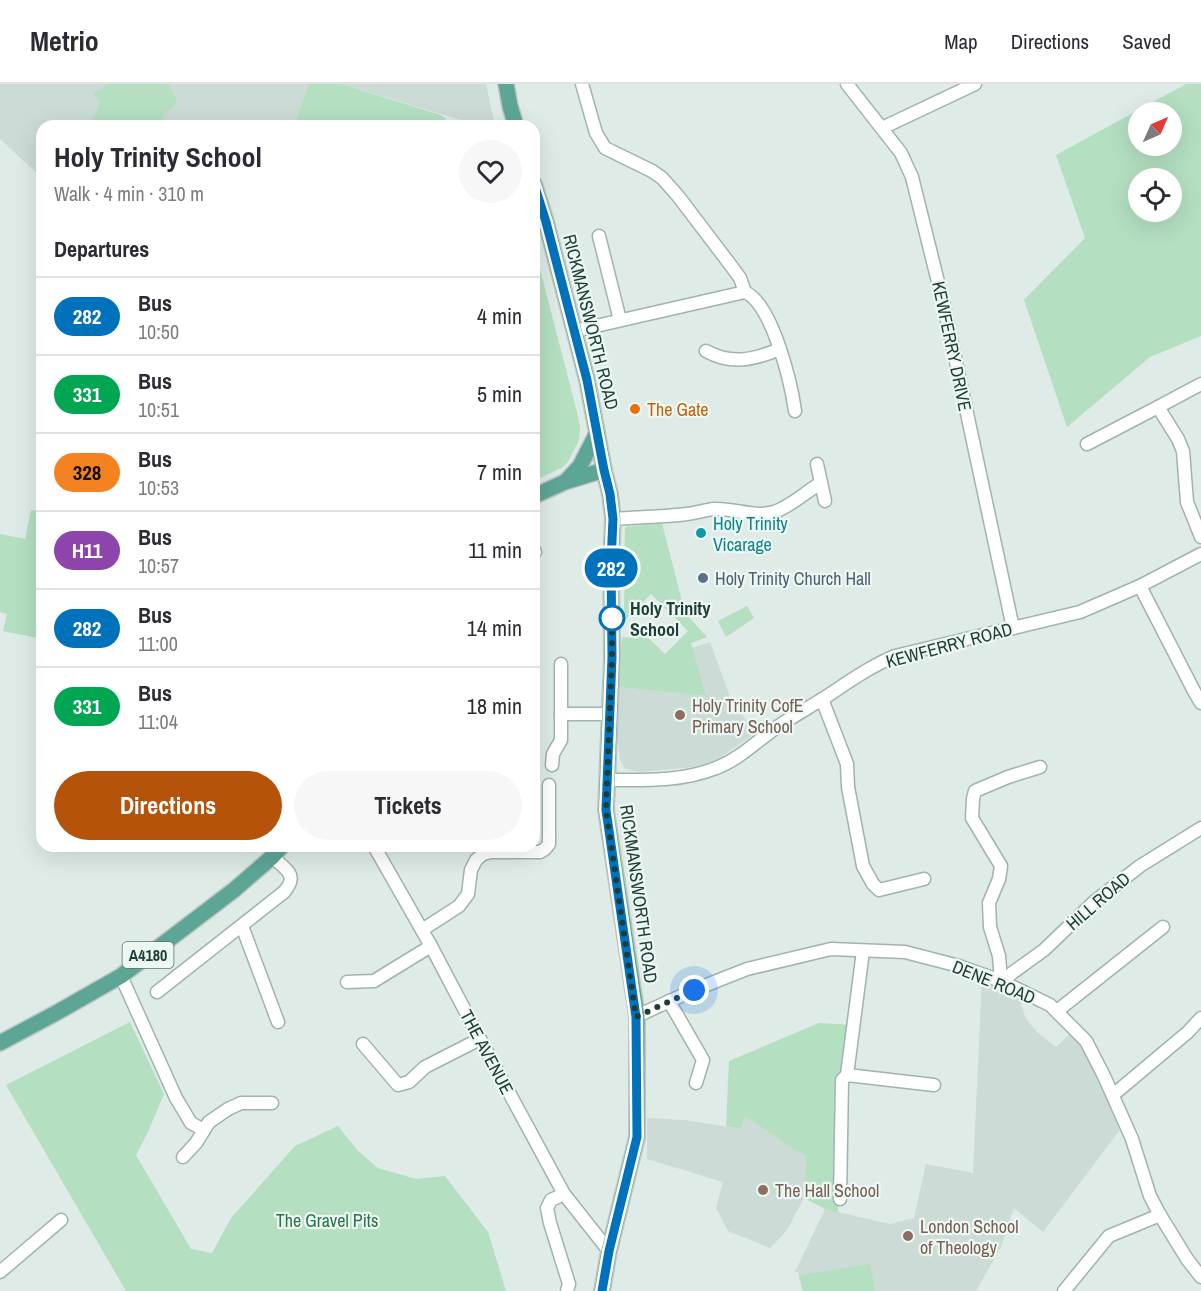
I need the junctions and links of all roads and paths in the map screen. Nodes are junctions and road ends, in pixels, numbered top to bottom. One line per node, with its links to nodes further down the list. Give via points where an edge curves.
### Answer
1 (506, 84): 5 (main road)
2 (582, 84): 9 (street, via 596,133 605,148 652,171 669,185 740,278)
3 (847, 84): 6 (street, KEWFERRY DRIVE)
4 (975, 84): 6 (street)
5 (514, 120)
6 (882, 128): 29 (street, KEWFERRY DRIVE, via 901,153 912,177 923,218)
7 (540, 203): 11 (main road, RICKMANSWORTH ROAD)
8 (599, 236): 10 (street)
9 (745, 292): 10 (street); 12 (street, via 760,305)
10 (620, 320): 11 (street)
11 (574, 331): 17 (main road, RICKMANSWORTH ROAD)
12 (780, 349): 13 (street, via 736,360); 16 (street)
13 (706, 351)
14 (1201, 384): 15 (street)
15 (1158, 407): 18 (street); 26 (street, via 1183,451 1187,502)
16 (795, 411)
17 (597, 433): 20 (main road, RICKMANSWORTH ROAD); 21 (main road, via 580,466)
18 (1087, 444)
19 (817, 464): 22 (street)
20 (604, 470): 21 (main road); 25 (main road, RICKMANSWORTH ROAD)
21 (565, 482): 23 (main road)
22 (822, 483): 24 (street); 25 (street, via 786,507 761,515 715,509)
23 (540, 493)
24 (825, 501)
25 (613, 519): 34 (main road, RICKMANSWORTH ROAD)
26 (1201, 537)
27 (1201, 554): 28 (street, KEWFERRY ROAD)
28 (1140, 586): 29 (street, KEWFERRY ROAD, via 1080,612); 32 (street)
29 (1013, 628): 31 (street, KEWFERRY ROAD, via 895,656)
30 (561, 664): 33 (street)
31 (822, 699): 37 (street, KEWFERRY ROAD, via 715,769 680,778); 43 (street, via 847,764 863,866 873,884 879,890)
32 (1201, 703)
33 (561, 714): 34 (street); 35 (street, via 561,740)
34 (610, 714): 37 (main road, RICKMANSWORTH ROAD)
35 (552, 765)
36 (1040, 766): 50 (street, via 975,791 972,819 1001,866 988,903)
37 (606, 780): 55 (main road, RICKMANSWORTH ROAD, via 606,810)
38 (549, 785): 46 (street, via 549,844 545,849 483,854 471,870 468,894 459,906)
39 (1201, 828): 50 (street, HILL ROAD, via 1140,866 1094,902 1044,950)
40 (276, 852): 49 (main road, A4180)
41 (278, 852): 44 (street, via 292,878 290,885)
42 (378, 852): 46 (street, THE AVENUE)
43 (924, 879)
44 (242, 926): 52 (street); 57 (street)
45 (1163, 927): 54 (street)
46 (422, 930): 47 (street, THE AVENUE)
47 (431, 946): 51 (street, via 374,981); 58 (street, THE AVENUE)
48 (863, 951): 50 (street, DENE ROAD, via 905,952); 53 (street, DENE ROAD, via 831,949 747,969); 61 (street)
49 (121, 976): 59 (main road, A4180); 66 (street, via 176,1098 191,1123)
50 (1001, 981): 54 (street, DENE ROAD)
51 (347, 982)
52 (157, 992)
53 (669, 1001): 55 (street, DENE ROAD); 62 (street, via 703,1060)
54 (1057, 1011): 64 (street, DENE ROAD, via 1086,1041)
55 (636, 1017): 72 (main road, RICKMANSWORTH ROAD, via 637,1137)
56 (1201, 1018): 64 (street)
57 (278, 1023)
58 (480, 1039): 60 (street, via 398,1085); 68 (street, THE AVENUE)
59 (0, 1043)
60 (363, 1044)
61 (847, 1075): 63 (street); 69 (street, via 842,1080)
62 (696, 1083)
63 (934, 1085)
64 (1113, 1095): 70 (street, DENE ROAD)
65 (272, 1103): 66 (street, via 241,1103 209,1122)
66 (204, 1130): 67 (street)
67 (183, 1157)
68 (564, 1194): 72 (street, THE AVENUE); 75 (street, via 551,1200 547,1208 569,1284)
69 (840, 1199)
70 (1160, 1215): 74 (street, DENE ROAD); 77 (street, via 1109,1236)
71 (61, 1220): 73 (street)
72 (609, 1251): 76 (main road, RICKMANSWORTH ROAD)
73 (0, 1272)
74 (1201, 1277)
75 (567, 1291)
76 (602, 1291)
77 (1064, 1291)

